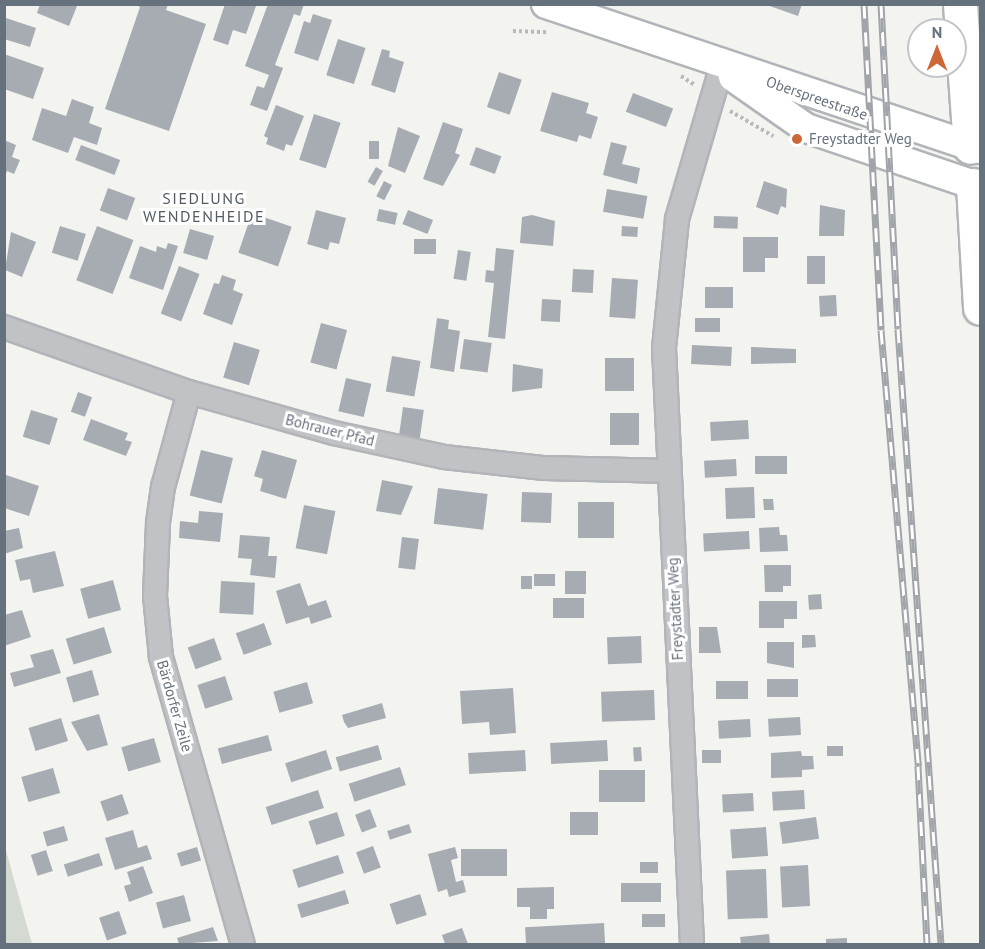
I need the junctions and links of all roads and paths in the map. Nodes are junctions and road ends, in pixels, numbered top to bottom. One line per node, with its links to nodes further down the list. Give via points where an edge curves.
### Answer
1 (546, 4): 3 (main road, Oberspreestraße)
2 (960, 4): 5 (highway)
3 (577, 10): 4 (main road, Oberspreestraße)
4 (722, 65): 5 (main road, Oberspreestraße); 6 (main road, Oberspreestraße, via 741,87 806,128); 10 (street, Freystadter Weg, via 676,219 668,277 664,348)
5 (975, 148): 6 (main road)
6 (977, 186): 7 (highway)
7 (981, 308)
8 (4, 327): 9 (street, Bohrauer Pfad)
9 (189, 392): 10 (street, Bohrauer Pfad, via 334,433 444,457 544,468); 11 (street, Bärdorfer Zeile, via 165,477 158,524 155,596 161,657)
10 (667, 471): 12 (street, Freystadter Weg)
11 (243, 945)
12 (692, 945)

